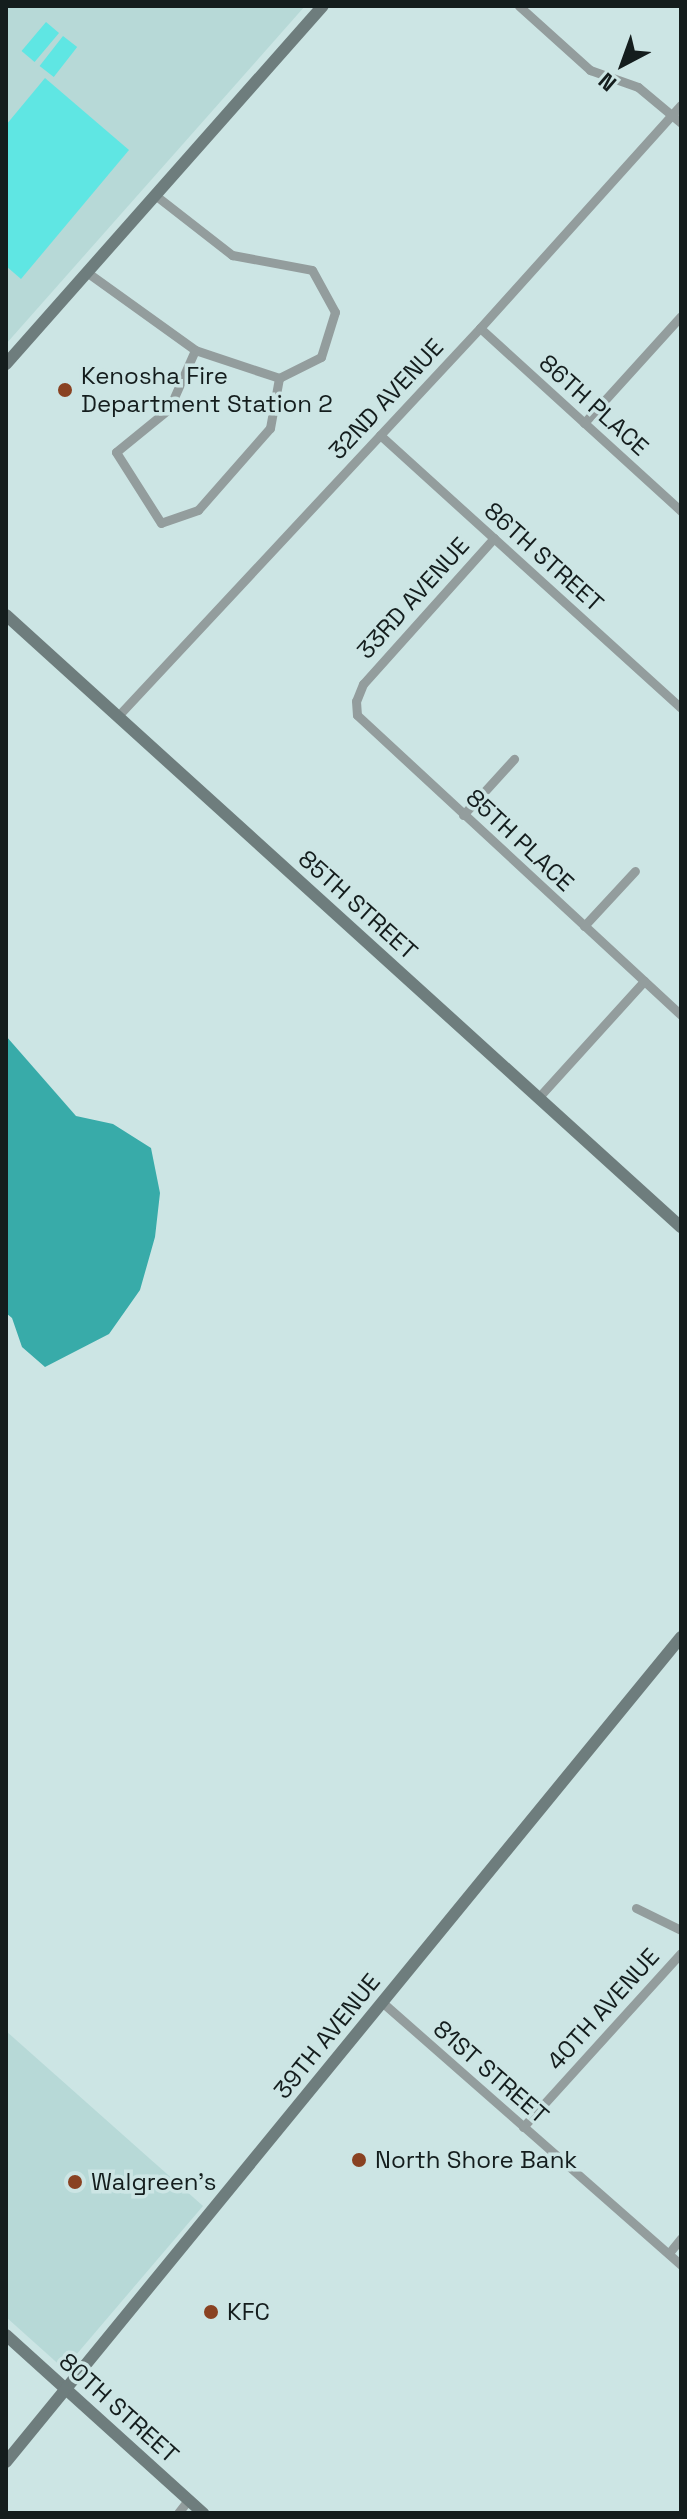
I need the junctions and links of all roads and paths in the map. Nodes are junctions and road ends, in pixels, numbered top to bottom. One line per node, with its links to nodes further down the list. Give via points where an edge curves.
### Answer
1 (323, 6): 6 (street)
2 (519, 6): 4 (street, via 590,70 638,87)
3 (681, 105): 4 (street, 32ND AVENUE)
4 (672, 114): 5 (street); 9 (street, 32ND AVENUE)
5 (681, 123)
6 (155, 195): 7 (street); 12 (street, via 232,255 312,270 335,312 321,357)
7 (88, 273): 10 (street); 11 (street)
8 (681, 316): 13 (street)
9 (480, 328): 13 (street, 86TH PLACE); 14 (street, 32ND AVENUE)
10 (195, 350): 12 (street); 12 (street, via 169,409 116,452 161,523 198,510 270,428)
11 (6, 364)
12 (279, 378)
13 (584, 423): 15 (street, 86TH PLACE)
14 (380, 435): 16 (street, 86TH STREET); 20 (street, 32ND AVENUE)
15 (681, 511)
16 (494, 538): 18 (street, 33RD AVENUE); 19 (street, 86TH STREET)
17 (6, 615): 20 (street, 85TH STREET)
18 (363, 684): 22 (street, 85TH PLACE, via 357,715)
19 (681, 708)
20 (117, 717): 27 (street, 85TH STREET)
21 (514, 759): 22 (street)
22 (463, 815): 24 (street, 85TH PLACE)
23 (635, 871): 24 (street)
24 (584, 926): 25 (street, 85TH PLACE)
25 (644, 981): 26 (street, 85TH PLACE); 27 (street)
26 (681, 1015)
27 (538, 1098): 28 (street, 85TH STREET)
28 (681, 1227)
29 (678, 1646): 33 (street, 39TH AVENUE)
30 (636, 1908): 31 (street)
31 (681, 1930)
32 (681, 1953): 34 (street, 40TH AVENUE)
33 (383, 2003): 34 (street, 81ST STREET); 39 (street, 39TH AVENUE)
34 (523, 2127): 36 (street, 81ST STREET)
35 (681, 2238): 36 (street)
36 (669, 2253): 37 (street, 81ST STREET)
37 (681, 2265)
38 (6, 2335): 39 (street, 80TH STREET)
39 (65, 2391): 40 (street, 39TH AVENUE); 41 (street, 80TH STREET)
40 (6, 2462)
41 (188, 2500): 42 (street); 43 (street, 80TH STREET)
42 (178, 2513)
43 (203, 2513)

